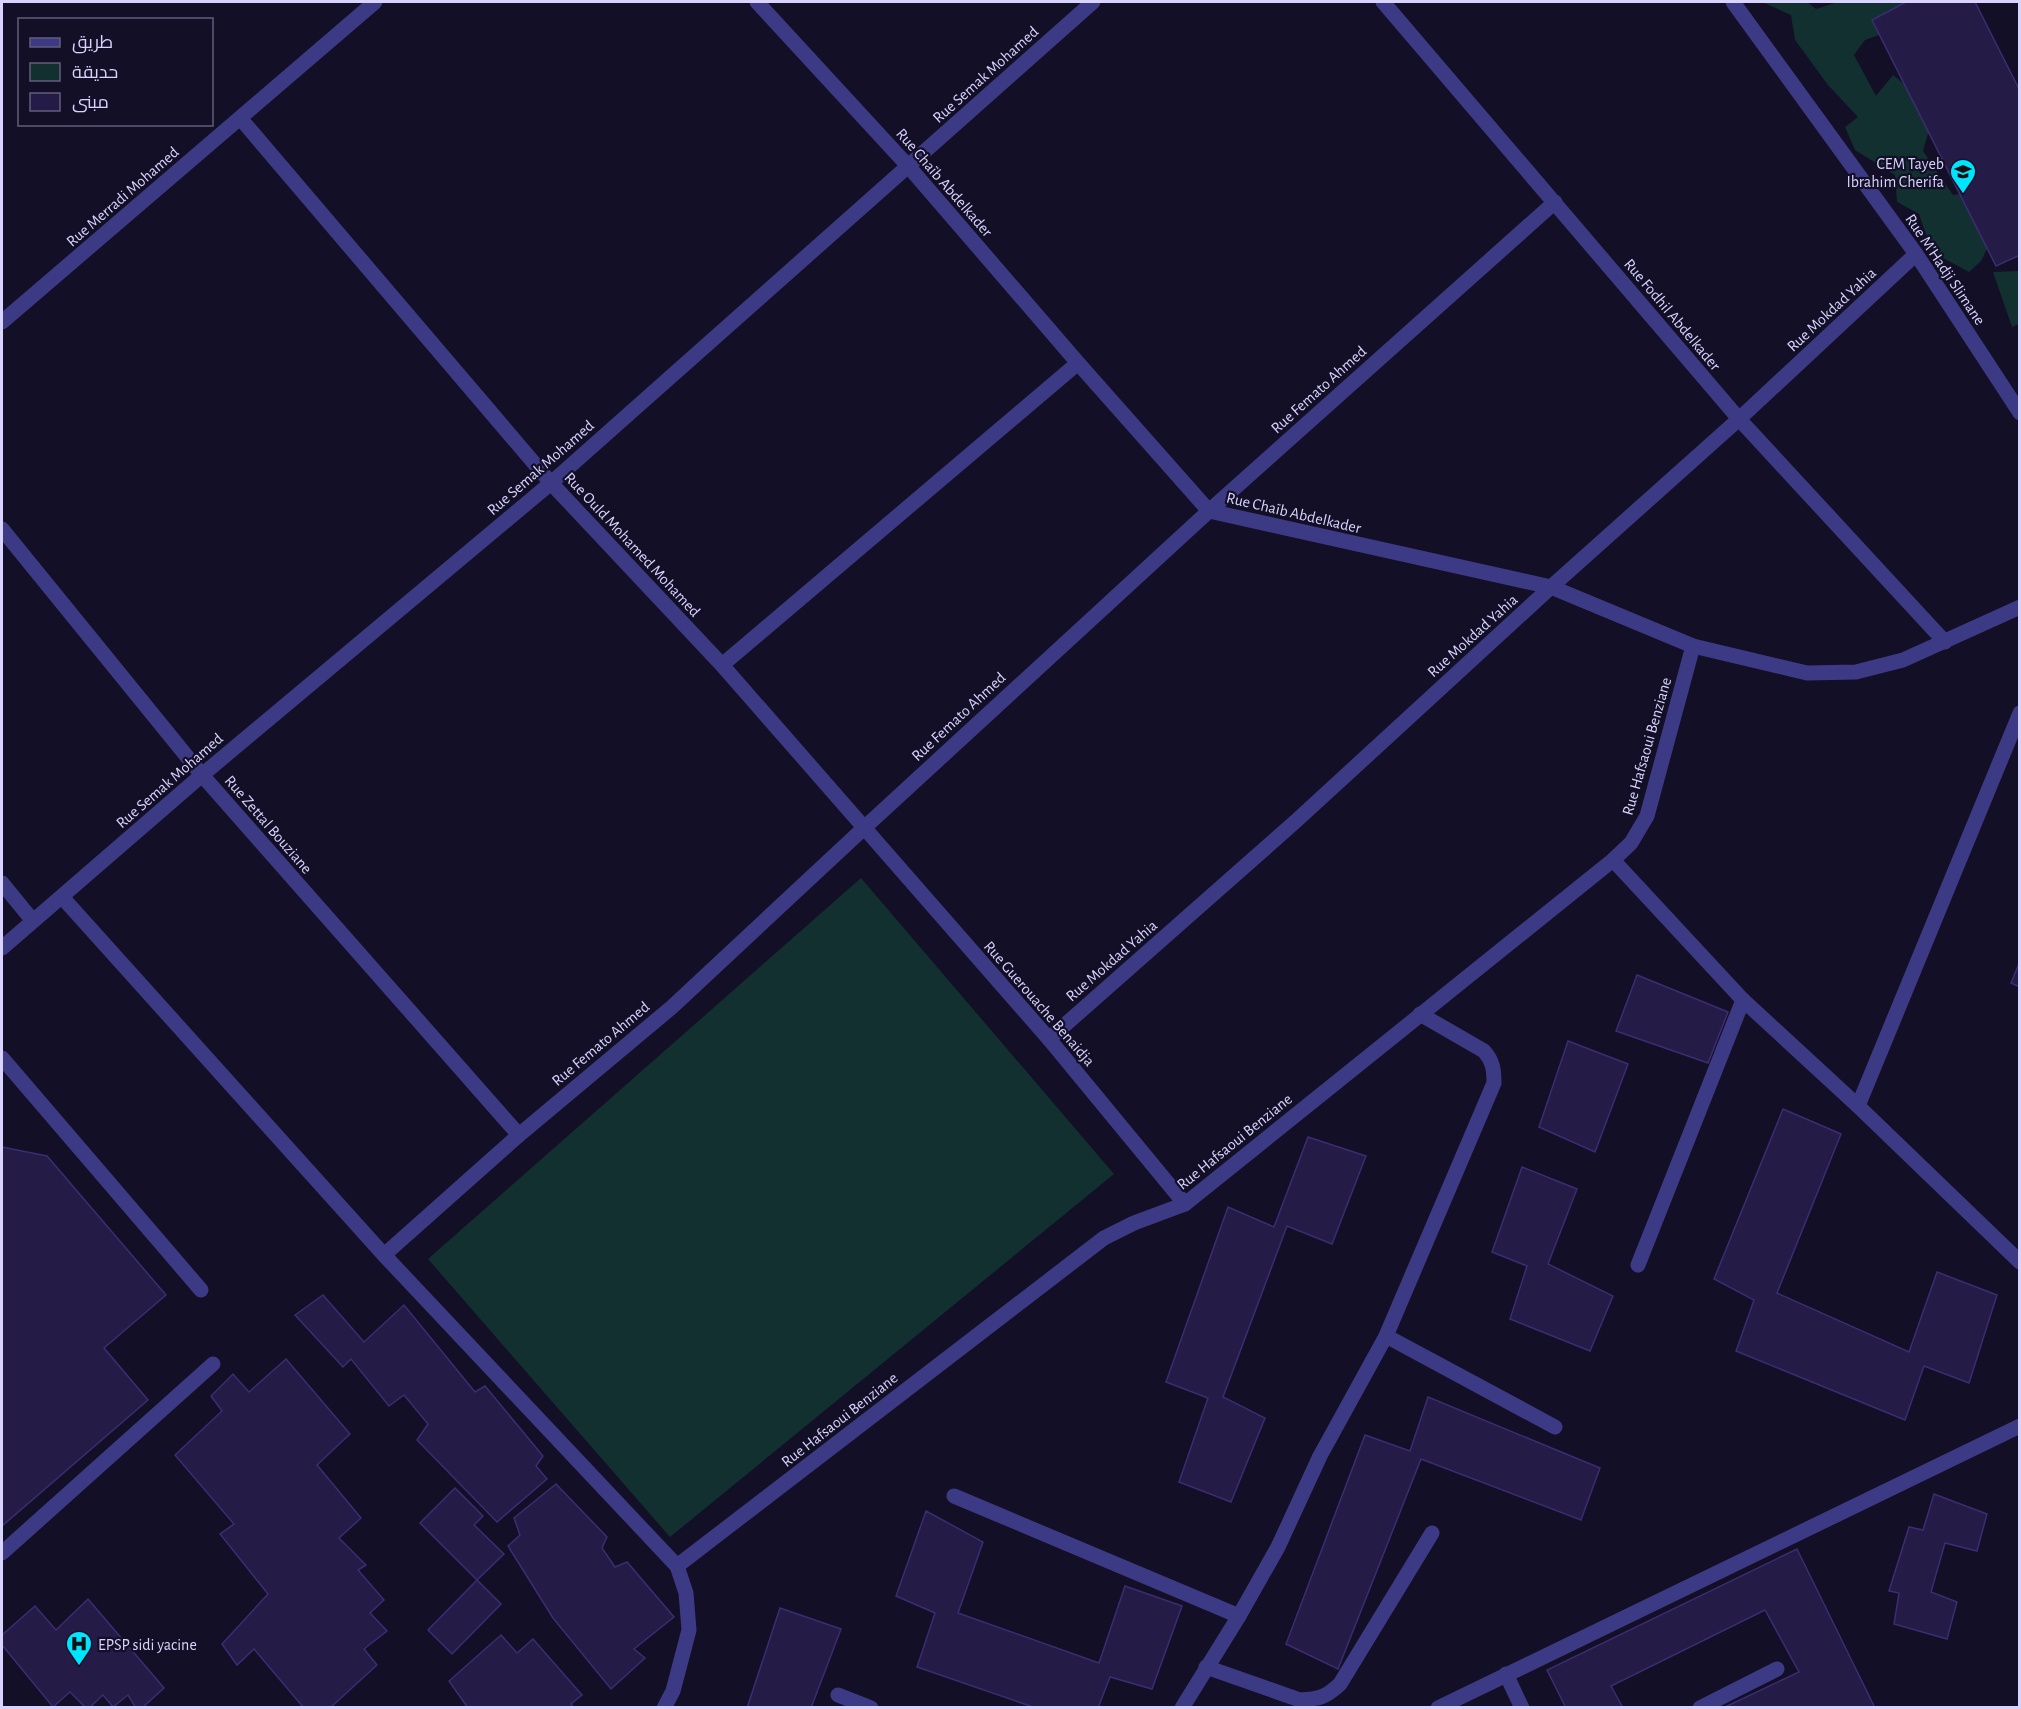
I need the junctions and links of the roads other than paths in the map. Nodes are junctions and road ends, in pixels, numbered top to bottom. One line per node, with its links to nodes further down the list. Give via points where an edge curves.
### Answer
1 (375, 2): 6 (street, Rue Merradi Mohamed)
2 (757, 2): 7 (street, Rue Chaïb Abdelkader)
3 (1093, 2): 7 (street, Rue Semak Mohamed)
4 (1383, 2): 8 (street, Rue Fodhil Abdelkader)
5 (1733, 2): 9 (street, Rue M'Hadji Slimane)
6 (240, 118): 10 (street, Rue Merradi Mohamed); 14 (street, Rue Ould Mohamed Mohamed)
7 (909, 167): 11 (street, Rue Chaïb Abdelkader); 14 (street, Rue Semak Mohamed)
8 (1555, 202): 13 (street, Rue Fodhil Abdelkader); 15 (street, Rue Femato Ahmed)
9 (1916, 254): 12 (street, Rue M'Hadji Slimane); 13 (street, Rue Mokdad Yahia)
10 (2, 322)
11 (1078, 363): 15 (street, Rue Chaïb Abdelkader); 21 (street)
12 (2019, 413)
13 (1739, 419): 17 (street, Rue Mokdad Yahia); 19 (street, Rue Fodhil Abdelkader)
14 (551, 483): 21 (street, Rue Ould Mohamed Mohamed); 23 (street, Rue Semak Mohamed)
15 (1209, 511): 17 (street, Rue Chaïb Abdelkader); 24 (street, Rue Femato Ahmed)
16 (2, 529): 23 (street, Rue Zettal Bouziane)
17 (1551, 587): 20 (street, Rue Chaïb Abdelkader); 32 (street, Rue Mokdad Yahia, via 1296,821)
18 (2019, 607): 19 (street, Rue Chaïb Abdelkader)
19 (1945, 642): 20 (street, Rue Chaïb Abdelkader, via 1903,660 1856,672 1807,673)
20 (1693, 646): 25 (street, Rue Hafsaoui Benziane, via 1647,816 1631,843)
21 (722, 665): 24 (street, Rue Ould Mohamed Mohamed)
22 (2019, 714): 34 (street)
23 (202, 775): 27 (street, Rue Semak Mohamed); 35 (street, Rue Zettal Bouziane)
24 (864, 828): 32 (street, Rue Guerouache Benaidja); 35 (street, Rue Femato Ahmed, via 672,1007)
25 (1613, 860): 30 (street); 31 (street, Rue Hafsaoui Benziane)
26 (2, 883): 28 (street)
27 (62, 897): 28 (street, Rue Semak Mohamed); 37 (street)
28 (33, 921): 29 (street, Rue Semak Mohamed)
29 (2, 948)
30 (1743, 1000): 34 (street); 39 (street)
31 (1420, 1014): 36 (street, Rue Hafsaoui Benziane); 41 (street, via 1484,1051 1494,1071 1494,1083)
32 (1049, 1039): 36 (street, Rue Guerouache Benaidja)
33 (2, 1058): 40 (street)
34 (1858, 1107): 38 (street)
35 (519, 1135): 37 (street, Rue Femato Ahmed)
36 (1185, 1204): 48 (street, Rue Hafsaoui Benziane, via 1104,1238)
37 (384, 1255): 48 (street)
38 (2019, 1262)
39 (1638, 1265)
40 (201, 1290)
41 (1386, 1336): 44 (street); 49 (street)
42 (213, 1364): 47 (street)
43 (2019, 1426): 52 (street)
44 (1555, 1427)
45 (954, 1496): 49 (street)
46 (1432, 1533): 50 (street, via 1340,1684 1328,1695 1300,1700)
47 (2, 1553)
48 (677, 1566): 54 (street, via 686,1593 689,1630 674,1691)
49 (1239, 1616): 50 (street)
50 (1206, 1667): 56 (street)
51 (1777, 1669): 59 (street)
52 (1506, 1674): 57 (street); 58 (street)
53 (838, 1695): 55 (street)
54 (664, 1707)
55 (871, 1707)
56 (1182, 1707)
57 (1438, 1707)
58 (1522, 1707)
59 (1700, 1707)

